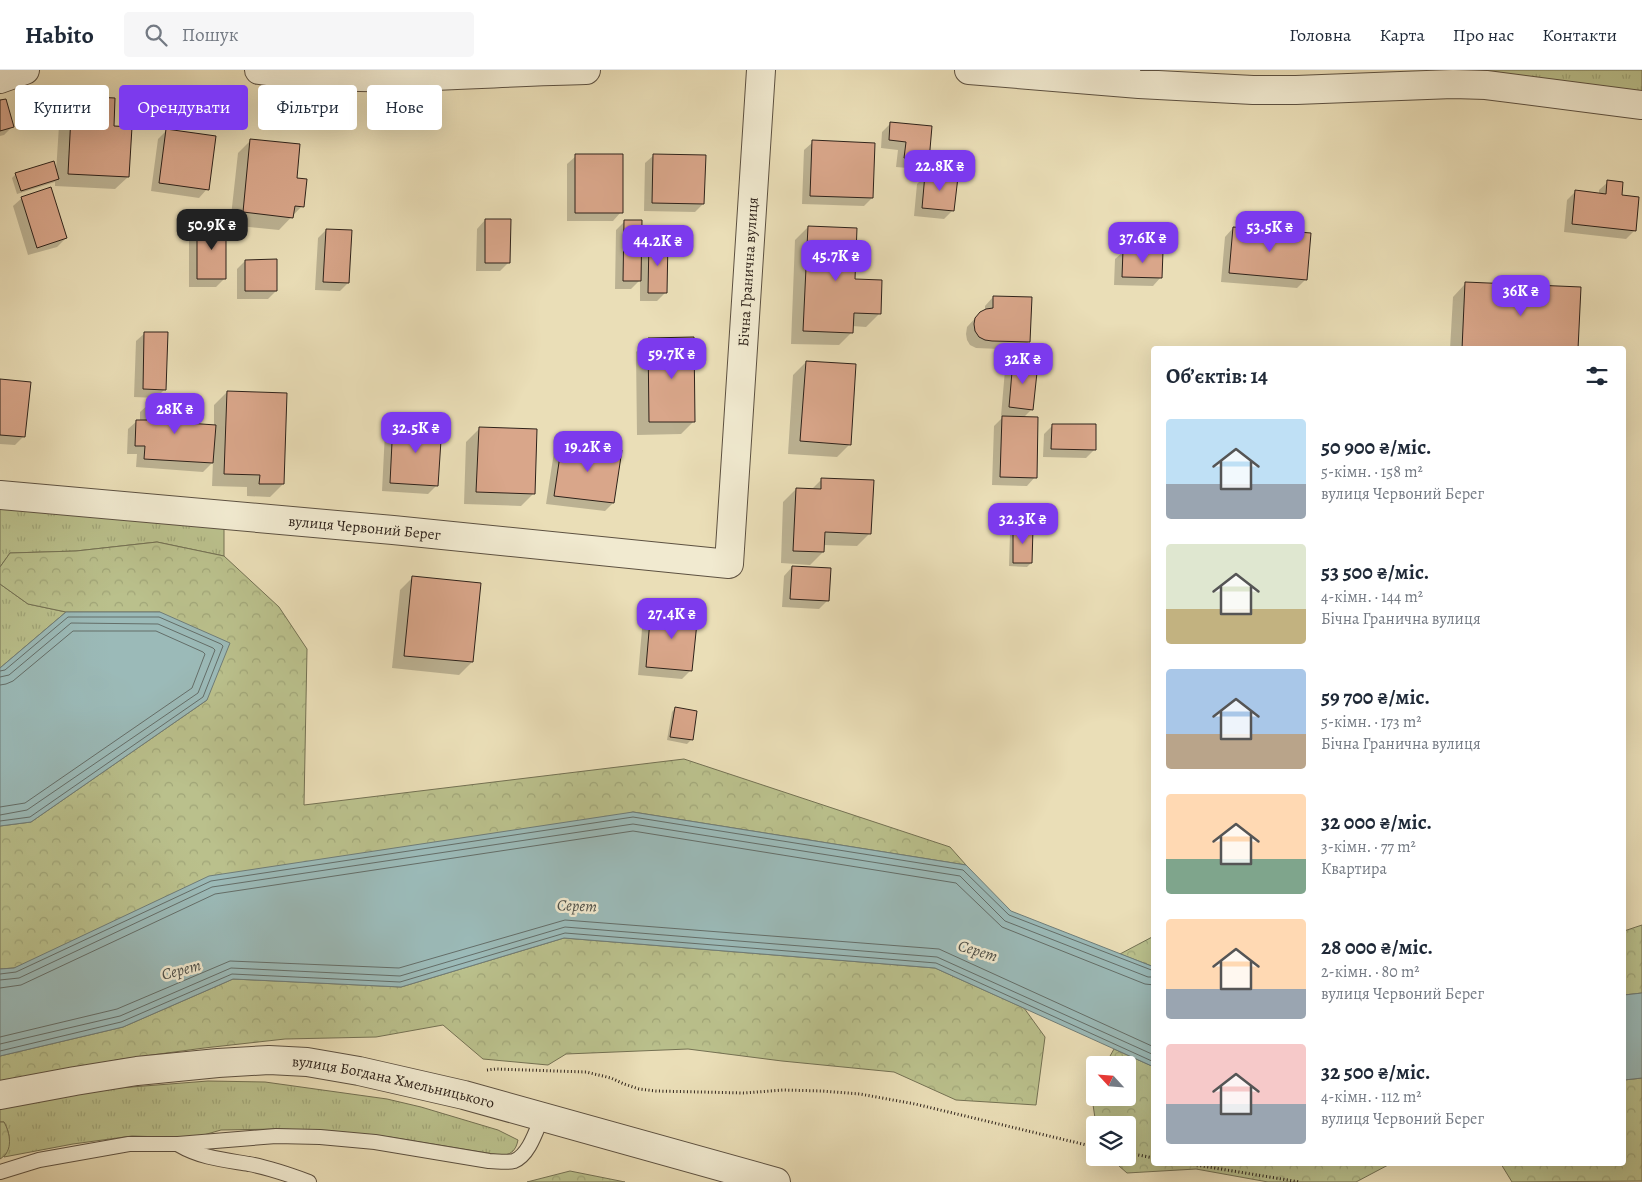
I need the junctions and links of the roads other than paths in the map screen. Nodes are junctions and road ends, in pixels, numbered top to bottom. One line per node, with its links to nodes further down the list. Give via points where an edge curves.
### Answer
1 (25, 70): 7 (street)
2 (258, 70): 3 (street, via 361,78)
3 (586, 70)
4 (761, 70): 10 (street, Бічна Гранична вулиця)
5 (969, 70): 6 (street)
6 (1037, 72): 8 (street, via 1139,84 1253,90 1453,84)
7 (0, 79)
8 (1642, 105)
9 (0, 495): 10 (street, вулиця Червоний Берег)
10 (729, 564)
11 (0, 1095): 12 (street, вулиця Богдана Хмельницького, via 137,1071 269,1060 307,1062 359,1071)
12 (542, 1117): 13 (lane, via 522,1156 508,1162 320,1137 276,1136); 16 (street, вулиця Богдана Хмельницького)
13 (178, 1144): 14 (lane, via 143,1143 103,1148 39,1160); 15 (lane, via 204,1156 276,1170)
14 (0, 1172)
15 (309, 1182)
16 (776, 1182)

